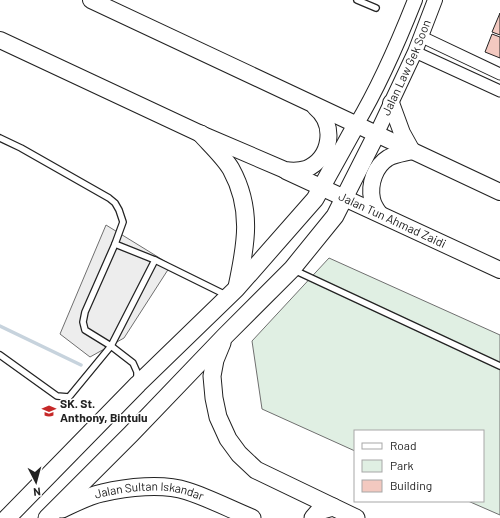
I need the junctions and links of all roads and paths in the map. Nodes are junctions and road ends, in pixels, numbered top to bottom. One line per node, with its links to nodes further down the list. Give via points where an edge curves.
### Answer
1 (91, 0): 11 (main road)
2 (357, 0): 5 (lane)
3 (415, 0): 13 (street, Jalan Law Gek Soon, via 374,95)
4 (435, 0): 6 (street, Jalan Law Gek Soon)
5 (376, 8)
6 (422, 37): 8 (street, Jalan Law Gek Soon); 9 (street)
7 (0, 40): 14 (main road, Jalan Tun Ahmad Zaidi)
8 (415, 52): 10 (street); 12 (street, Jalan Law Gek Soon)
9 (500, 74)
10 (500, 91)
11 (311, 104): 13 (main road); 18 (main road, via 327,121 328,145 323,156 306,169)
12 (391, 104): 15 (street, Jalan Law Gek Soon); 17 (main road)
13 (356, 125): 15 (main road); 19 (main road)
14 (200, 134): 18 (main road, Jalan Tun Ahmad Zaidi); 27 (main road, via 230,168 246,214 246,236)
15 (376, 135): 17 (main road); 21 (main road)
16 (0, 138): 23 (lane, via 115,203 123,222)
17 (412, 151): 20 (main road); 22 (main road, via 389,158 377,169 371,191)
18 (285, 170): 19 (main road, Jalan Tun Ahmad Zaidi)
19 (321, 187): 21 (main road, Jalan Tun Ahmad Zaidi); 27 (main road, via 315,199)
20 (500, 192)
21 (344, 198): 22 (main road, Jalan Tun Ahmad Zaidi); 25 (main road, via 335,216)
22 (378, 213): 26 (main road, Jalan Tun Ahmad Zaidi)
23 (115, 244): 24 (lane); 29 (lane, via 84,312 83,322 85,330)
24 (155, 260): 27 (lane); 29 (lane)
25 (292, 269): 28 (main road); 31 (lane)
26 (500, 270)
27 (232, 293): 32 (main road)
28 (225, 336): 33 (main road, via 215,360 212,376 218,417 228,439 256,470); 34 (main road)
29 (110, 346): 30 (lane, via 66,398 57,396); 32 (lane, via 133,363)
30 (0, 355)
31 (500, 366)
32 (138, 384): 35 (main road)
33 (333, 508): 37 (main road, via 319,511); 38 (main road)
34 (49, 516): 36 (main road, Jalan Sultan Iskandar, via 83,499 102,493 132,488 164,487 186,490)
35 (7, 518)
36 (252, 518)
37 (313, 518)
38 (356, 518)

